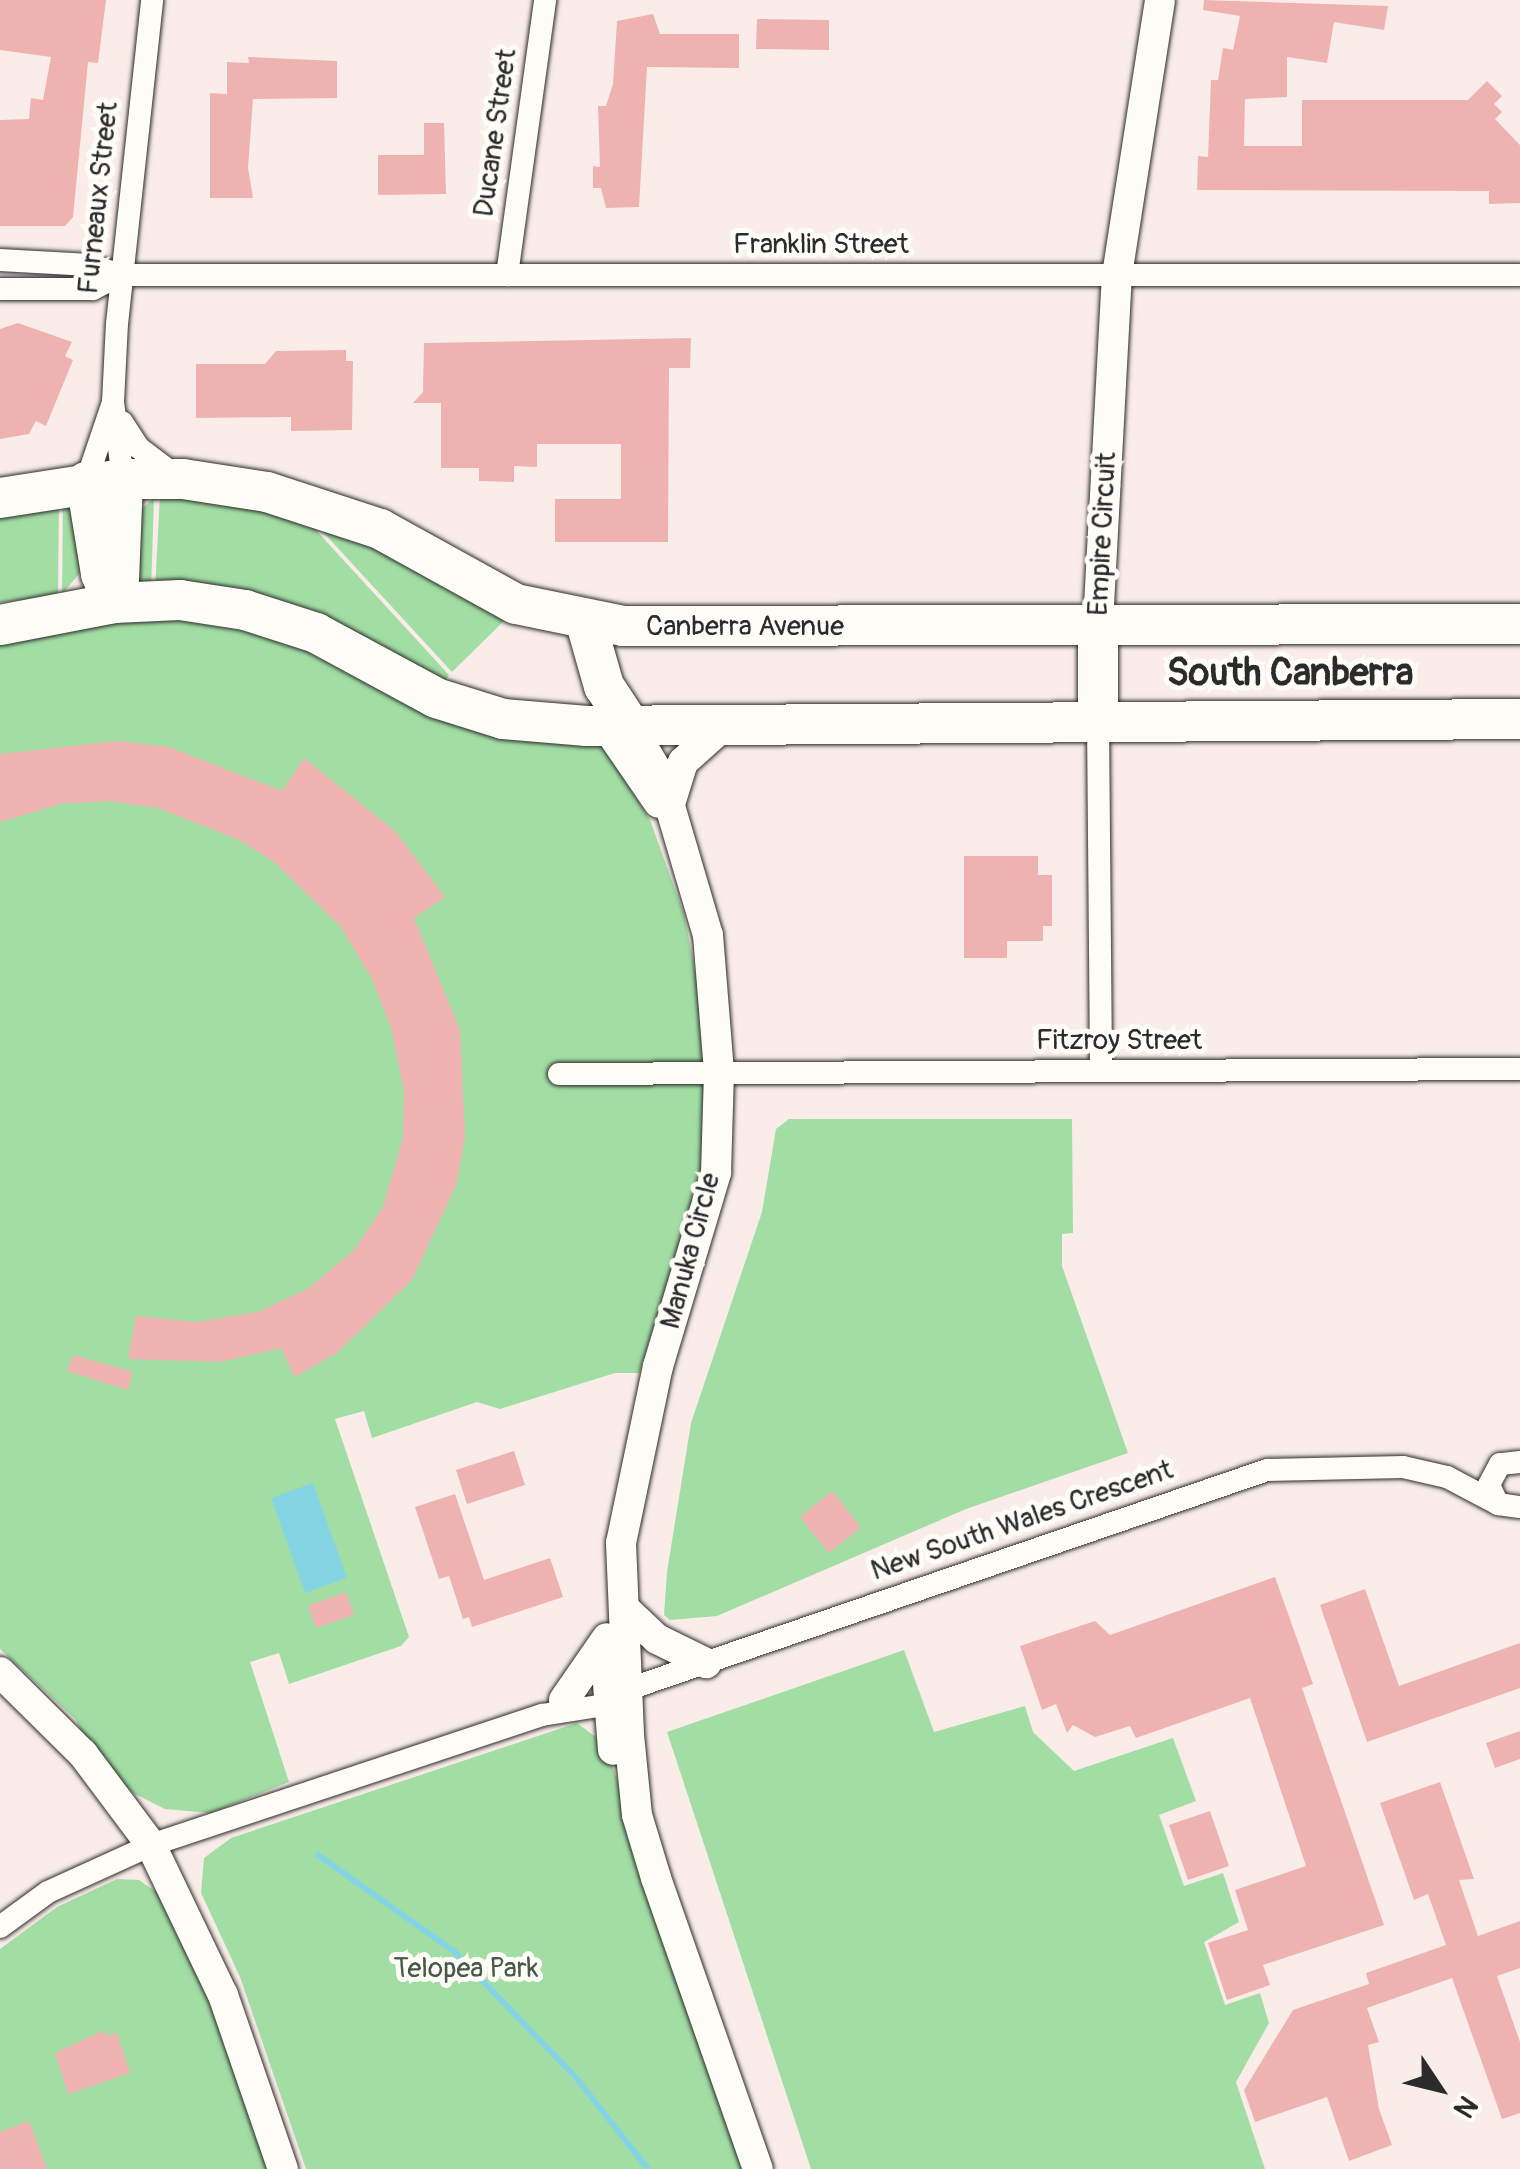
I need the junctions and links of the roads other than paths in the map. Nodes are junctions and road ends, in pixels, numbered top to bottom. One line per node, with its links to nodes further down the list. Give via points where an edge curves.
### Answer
1 (152, 0): 5 (street, Furneaux Street)
2 (545, 0): 6 (street, Ducane Street)
3 (1160, 0): 7 (street, Empire Circuit)
4 (0, 260): 5 (street, Franklin Street, via 90,265)
5 (122, 275): 6 (street, Franklin Street); 9 (street, Franklin Street, via 92,289); 10 (street, Furneaux Street)
6 (507, 275): 7 (street, Franklin Street)
7 (1117, 275): 8 (street, Franklin Street); 16 (street, Empire Circuit)
8 (1520, 275)
9 (0, 289)
10 (114, 404): 11 (street, via 139,448); 12 (street, Furneaux Street); 12 (street, Furneaux Street)
11 (183, 479): 12 (highway, Canberra Avenue); 15 (highway, Canberra Avenue, via 323,507 438,557 516,604)
12 (104, 481): 13 (highway, Canberra Avenue); 14 (highway, via 101,574)
13 (0, 498)
14 (116, 603): 18 (highway); 21 (highway, via 180,600 244,610 316,634 436,698 503,719)
15 (586, 623): 16 (highway, Canberra Avenue); 21 (highway, via 580,669)
16 (1098, 624): 17 (highway, Canberra Avenue); 20 (highway, Empire Circuit)
17 (1520, 624)
18 (0, 626)
19 (1520, 719): 20 (highway)
20 (1098, 722): 22 (highway); 25 (street, Empire Circuit)
21 (618, 726): 22 (highway); 23 (street, Manuka Circle, via 644,788)
22 (722, 726): 23 (street, via 678,770)
23 (668, 812): 26 (street, Manuka Circle, via 708,935)
24 (1520, 1069): 25 (street, Fitzroy Street)
25 (1102, 1071): 26 (street, Fitzroy Street)
26 (719, 1072): 27 (street, Fitzroy Street); 31 (street, Manuka Circle, via 716,1173 658,1366)
27 (559, 1074)
28 (1510, 1460): 29 (street, New South Wales Crescent); 30 (street, via 1488,1485)
29 (1447, 1477): 30 (street, New South Wales Crescent); 34 (street, New South Wales Crescent, via 1379,1464 1267,1470)
30 (1511, 1508)
31 (619, 1572): 32 (street, Manuka Circle); 33 (street, Manuka Circle, via 609,1586)
32 (626, 1609): 34 (street, via 657,1638); 36 (street, Manuka Circle)
33 (607, 1638): 36 (street, Manuka Circle); 37 (street)
34 (706, 1663): 36 (street, New South Wales Crescent)
35 (0, 1672): 38 (street, via 83,1754)
36 (612, 1694): 37 (street, New South Wales Crescent); 41 (street, via 616,1768)
37 (553, 1707): 38 (street, New South Wales Crescent)
38 (152, 1846): 39 (street, New South Wales Crescent, via 48,1892); 40 (street, via 223,1994)
39 (0, 1927)
40 (283, 2169)
41 (758, 2169)

